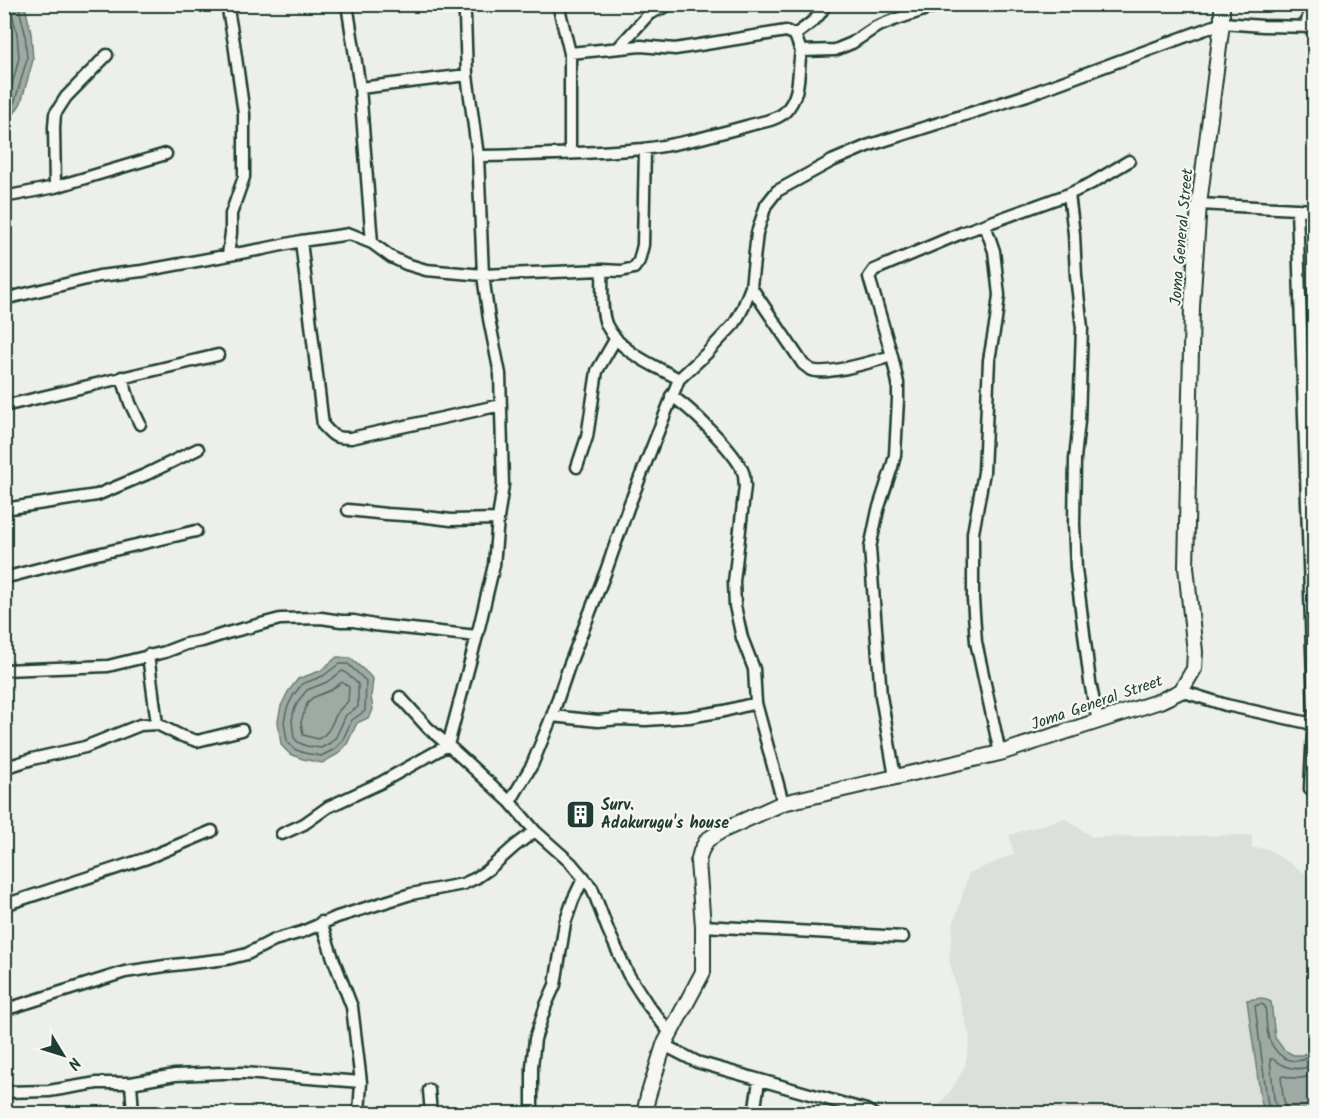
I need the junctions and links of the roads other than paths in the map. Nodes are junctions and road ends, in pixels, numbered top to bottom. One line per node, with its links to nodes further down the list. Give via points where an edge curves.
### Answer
1 (227, 4): 33 (street, via 244,114 244,177 231,214)
2 (347, 4): 18 (street)
3 (461, 4): 17 (street)
4 (558, 4): 15 (street)
5 (671, 4): 13 (street, via 649,14)
6 (825, 4): 12 (street)
7 (942, 4): 14 (street, via 884,24 835,50)
8 (1222, 4): 10 (street, Joma General Street)
9 (1311, 4): 11 (street)
10 (1222, 23): 11 (street); 27 (street, Joma General Street); 36 (street, via 1027,95 867,146 793,182 777,191 766,205 757,233)
11 (1310, 26)
12 (795, 35): 13 (street, via 786,31 675,49); 14 (street)
13 (619, 47): 15 (street)
14 (801, 51): 19 (street, via 799,87 787,109 776,118)
15 (570, 53): 20 (street)
16 (107, 55): 24 (street, via 55,114)
17 (467, 75): 18 (street); 22 (street)
18 (360, 88): 32 (street)
19 (645, 149): 20 (street); 34 (street, via 643,245 639,261 634,268)
20 (570, 153): 22 (street)
21 (166, 154): 24 (street)
22 (477, 156): 35 (street)
23 (1129, 161): 25 (street)
24 (55, 187): 26 (street)
25 (1069, 194): 30 (street); 62 (street, via 1082,328 1075,459 1076,569)
26 (4, 197)
27 (1199, 204): 28 (street); 57 (street, Joma General Street, via 1192,307 1186,567 1195,652 1194,669)
28 (1297, 209): 29 (street); 60 (street)
29 (1314, 210)
30 (985, 225): 40 (street, via 874,270 869,277); 67 (street, via 994,251 999,295 989,360 984,472 973,533 973,599 976,642)
31 (301, 241): 32 (street, via 350,234); 33 (street); 44 (street, via 323,425 330,433 337,438 351,438)
32 (372, 243): 35 (street, via 391,257 426,270)
33 (228, 255): 37 (street, via 99,276)
34 (602, 270): 35 (street); 38 (street, via 604,312 607,326)
35 (483, 274): 44 (street, via 500,374)
36 (751, 287): 40 (street, via 811,370 840,369); 42 (street, via 735,323)
37 (4, 299)
38 (616, 338): 42 (street, via 632,353); 48 (street, via 597,371 587,437)
39 (218, 355): 41 (street)
40 (892, 356): 69 (street, via 898,383 895,454 870,548 881,696)
41 (122, 377): 45 (street); 46 (street)
42 (679, 379): 43 (street)
43 (671, 396): 59 (street, via 702,421 743,472 735,606 754,669); 61 (street)
44 (501, 405): 51 (street, via 503,485)
45 (4, 406)
46 (141, 424)
47 (198, 449): 49 (street, via 97,495)
48 (578, 467)
49 (4, 509)
50 (348, 510): 51 (street, via 451,520)
51 (498, 519): 54 (street, via 494,565)
52 (196, 531): 53 (street)
53 (4, 578)
54 (477, 636): 55 (street, via 321,618 280,619); 66 (street)
55 (148, 655): 56 (street, via 108,666); 63 (street)
56 (4, 670)
57 (1181, 691): 62 (street, Joma General Street); 64 (street)
58 (400, 697): 66 (street)
59 (756, 703): 61 (street, via 690,717 645,720 598,721); 72 (street)
60 (1314, 710): 64 (street)
61 (552, 716): 71 (street, via 532,765)
62 (1098, 722): 67 (street, Joma General Street)
63 (157, 724): 65 (street, via 197,741); 68 (street, via 140,724 85,747)
64 (1313, 724): 70 (street, via 1310,789)
65 (242, 730)
66 (448, 745): 71 (street); 75 (street)
67 (1000, 753): 69 (street, Joma General Street)
68 (4, 768)
69 (895, 777): 72 (street, Joma General Street)
70 (1314, 790)
71 (510, 802): 74 (street)
72 (783, 803): 79 (street, Joma General Street, via 708,840 698,862)
73 (212, 831): 77 (street, via 147,858)
74 (535, 831): 76 (street); 78 (street, via 489,869 463,884 411,894)
75 (282, 834)
76 (584, 877): 82 (street, via 628,974); 91 (street, via 565,923 555,985 535,1039)
77 (4, 905)
78 (321, 922): 81 (street, via 237,957 125,972); 84 (street, via 352,1007)
79 (703, 926): 80 (street); 82 (street, Joma General Street, via 703,972)
80 (903, 937)
81 (4, 1010)
82 (667, 1039): 83 (street, via 697,1062); 92 (street, Joma General Street)
83 (759, 1081): 93 (street); 94 (street)
84 (361, 1082): 85 (street, via 222,1073 175,1075); 89 (street)
85 (131, 1083): 87 (street); 88 (street)
86 (429, 1090): 90 (street)
87 (4, 1092)
88 (134, 1113)
89 (358, 1113)
90 (431, 1113)
91 (532, 1113)
92 (644, 1113)
93 (754, 1113)
94 (873, 1113)

